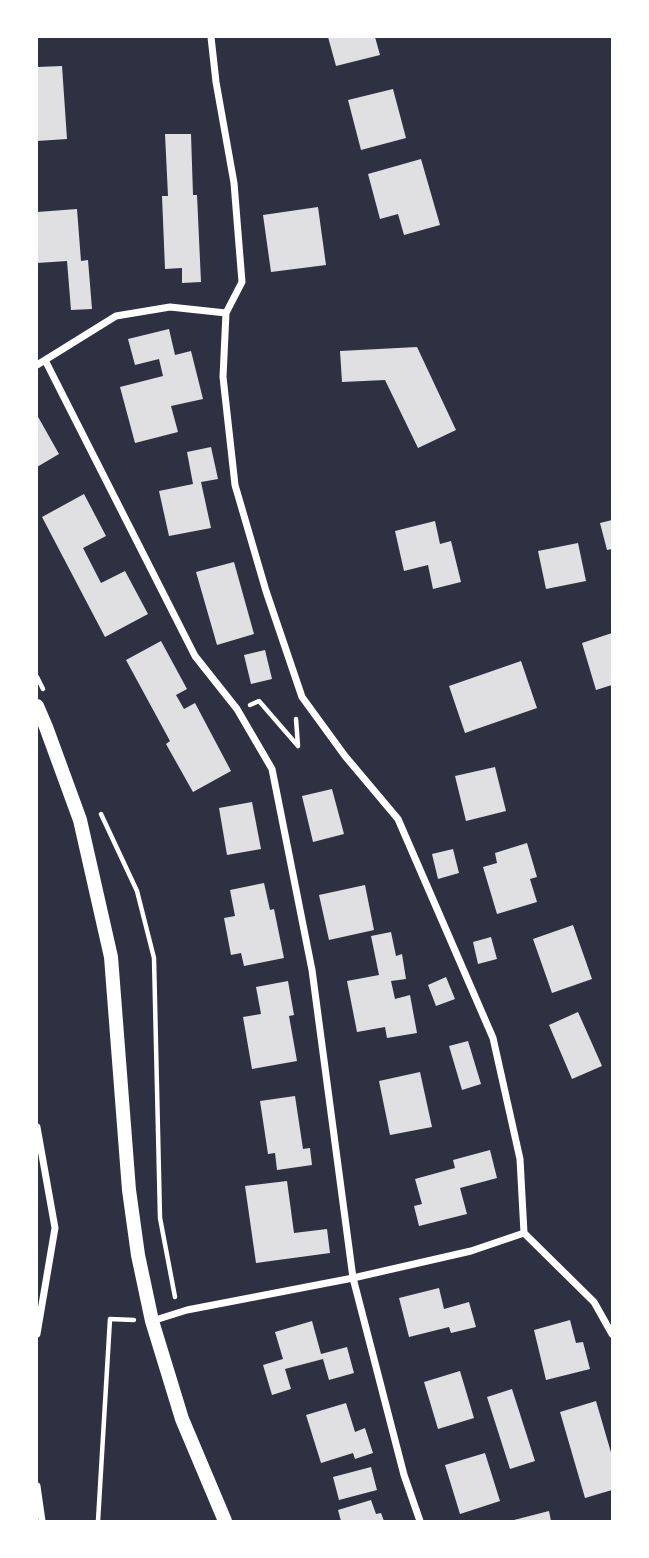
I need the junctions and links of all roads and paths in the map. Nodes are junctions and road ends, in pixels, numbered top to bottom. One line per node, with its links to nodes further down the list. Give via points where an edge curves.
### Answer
1 (211, 37): 2 (street, via 234,183 242,282)
2 (226, 313): 3 (street, via 170,307 116,316); 5 (street, via 223,377 235,485)
3 (45, 360): 4 (street); 7 (street, via 195,656)
4 (37, 365)
5 (302, 697): 7 (path, via 295,702 298,747 259,701); 9 (street, via 398,819 494,1038 520,1159)
6 (37, 706): 11 (main road, via 80,820 111,957 129,1190)
7 (237, 709): 10 (street, via 272,769 312,970)
8 (37, 1127): 12 (street, via 55,1228)
9 (524, 1233): 10 (street, via 471,1251); 13 (street, via 594,1303)
10 (353, 1278): 11 (street); 18 (street)
11 (152, 1321): 16 (path, via 110,1319); 17 (main road, via 183,1419)
12 (37, 1334)
13 (612, 1334)
14 (37, 1486): 15 (street)
15 (42, 1521)
16 (98, 1521)
17 (225, 1521)
18 (420, 1521)

